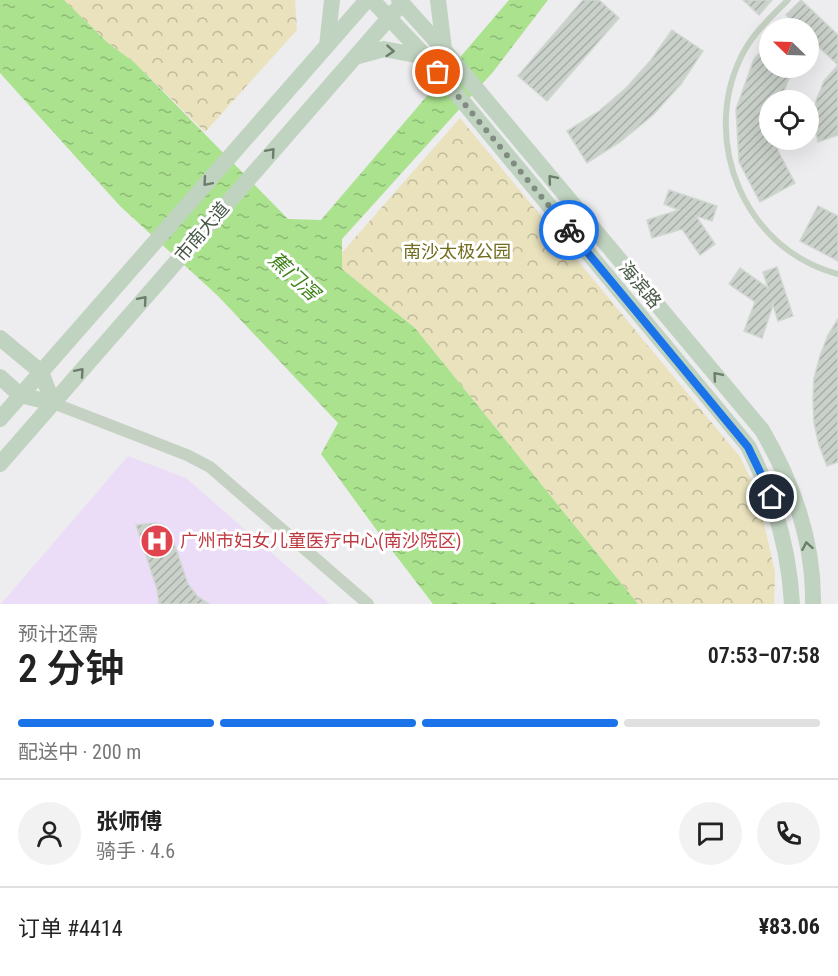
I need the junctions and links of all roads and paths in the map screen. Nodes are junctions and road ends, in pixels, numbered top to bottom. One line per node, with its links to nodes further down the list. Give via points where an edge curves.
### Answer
1 (332, 0): 8 (street)
2 (367, 0): 8 (street, 市南大道)
3 (372, 0): 7 (street, 海滨路)
4 (438, 0): 9 (street)
5 (788, 0): 12 (lane, via 759,29 741,56 728,97 727,151 735,182 750,211 771,236 796,256)
6 (402, 1): 7 (street, 市南大道); 9 (street, 海滨路)
7 (389, 18): 10 (street, 市南大道); 11 (street, 海滨路)
8 (327, 46): 14 (street, 市南大道, one-way to 14)
9 (444, 50): 22 (street, 海滨路, one-way to 9, via 811,567 799,510 777,455 762,430)
10 (354, 57): 11 (street, one-way to 11, via 384,49); 17 (street, 市南大道, one-way to 10)
11 (426, 57): 21 (street, 海滨路, via 748,447 780,524)
12 (838, 274)
13 (0, 338): 14 (street)
14 (41, 372): 16 (street, 市南大道); 17 (street)
15 (0, 378): 16 (street)
16 (21, 395): 17 (street); 18 (street, 市南大道)
17 (53, 403): 19 (street, 市南大道); 20 (street, via 210,467)
18 (0, 419)
19 (0, 464)
20 (368, 604)
21 (792, 604)
22 (813, 604)

